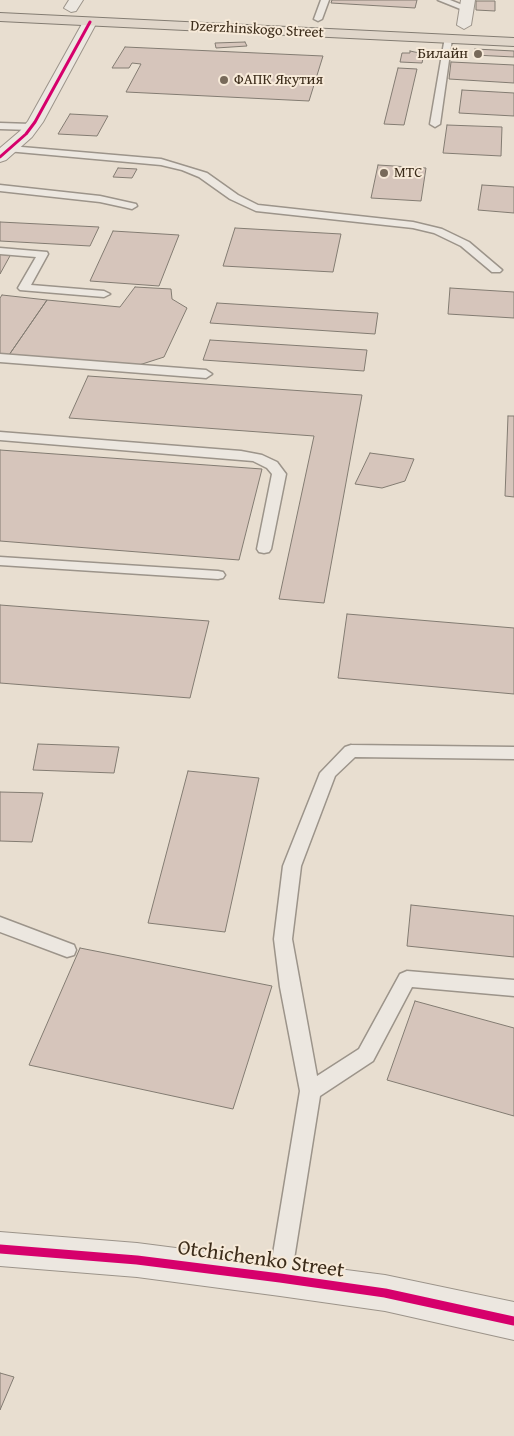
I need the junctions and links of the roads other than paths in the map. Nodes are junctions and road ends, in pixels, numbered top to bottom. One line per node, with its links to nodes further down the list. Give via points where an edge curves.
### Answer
1 (325, 0): 7 (lane)
2 (442, 0): 5 (lane)
3 (0, 4): 4 (main road, Dzerzhinskogo Street)
4 (73, 4): 7 (main road, Dzerzhinskogo Street)
5 (467, 4): 9 (street)
6 (0, 17): 8 (main road, Dzerzhinskogo Street)
7 (323, 19)
8 (90, 22): 11 (main road, Dzerzhinskogo Street); 15 (street)
9 (459, 25): 10 (main road)
10 (480, 26)
11 (448, 39): 12 (main road, Dzerzhinskogo Street); 13 (lane)
12 (514, 42)
13 (435, 124)
14 (0, 126): 15 (lane)
15 (31, 127): 16 (street)
16 (5, 153): 20 (lane, via 161,162 202,175 256,208 413,225 438,231 465,244)
17 (0, 188): 18 (lane, via 100,199)
18 (132, 206)
19 (0, 251): 21 (lane, via 43,254 24,288)
20 (496, 270)
21 (104, 294)
22 (0, 358): 23 (lane)
23 (206, 374)
24 (0, 436): 25 (lane, via 257,458 272,465 279,474)
25 (264, 549)
26 (0, 561): 27 (lane)
27 (218, 575)
28 (514, 753): 32 (lane, via 351,751 328,772 292,866 284,939)
29 (0, 924): 30 (lane)
30 (67, 950)
31 (514, 988): 32 (lane, via 407,979 366,1055)
32 (310, 1091): 34 (lane)
33 (0, 1249): 34 (street, Otchichenko Street, via 137,1260)
34 (280, 1278): 35 (street, Otchichenko Street, via 385,1293)
35 (514, 1321)

